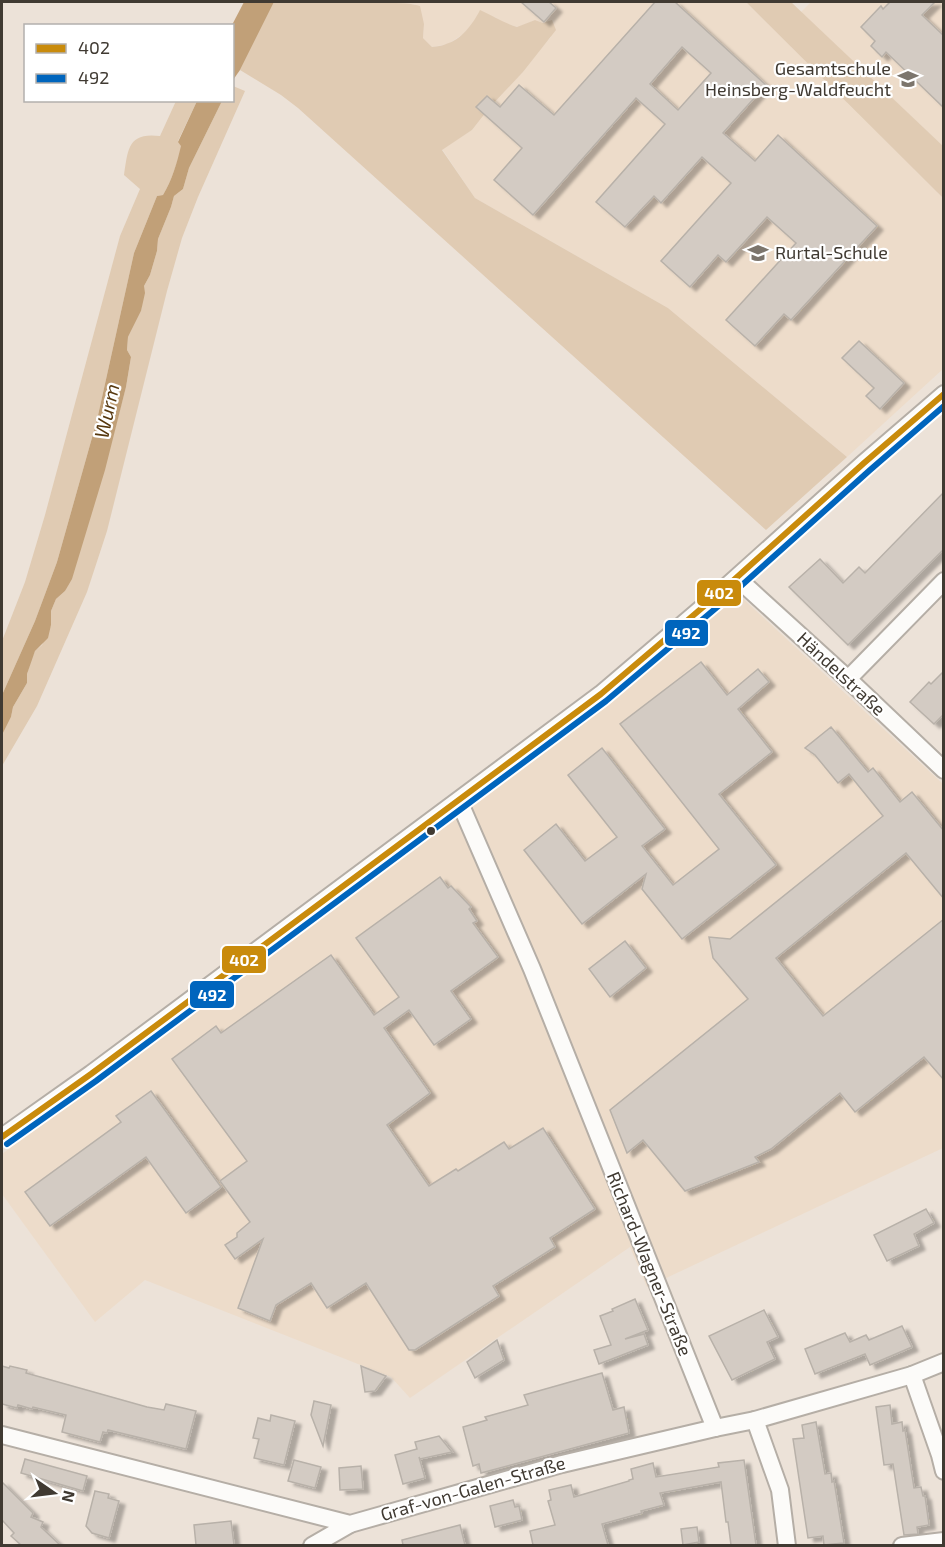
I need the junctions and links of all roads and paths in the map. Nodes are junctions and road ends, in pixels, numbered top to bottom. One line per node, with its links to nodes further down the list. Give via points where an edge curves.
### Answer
1 (944, 394): 2 (street)
2 (737, 578): 4 (street, Händelstraße); 6 (street, via 601,694)
3 (944, 581): 4 (street)
4 (848, 679): 5 (street, Händelstraße)
5 (940, 760)
6 (459, 801): 7 (street); 11 (street, Richard-Wagner-Straße, via 532,969)
7 (2, 1137)
8 (944, 1362): 9 (street, Graf-von-Galen-Straße)
9 (912, 1375): 10 (street, Graf-von-Galen-Straße); 13 (street)
10 (755, 1420): 11 (street, Graf-von-Galen-Straße); 17 (street, via 780,1490)
11 (715, 1428): 14 (street, Graf-von-Galen-Straße, via 562,1464)
12 (2, 1435): 14 (street)
13 (944, 1471)
14 (350, 1524): 16 (street, Graf-von-Galen-Straße)
15 (944, 1541): 18 (street)
16 (312, 1545)
17 (787, 1545)
18 (902, 1545)

